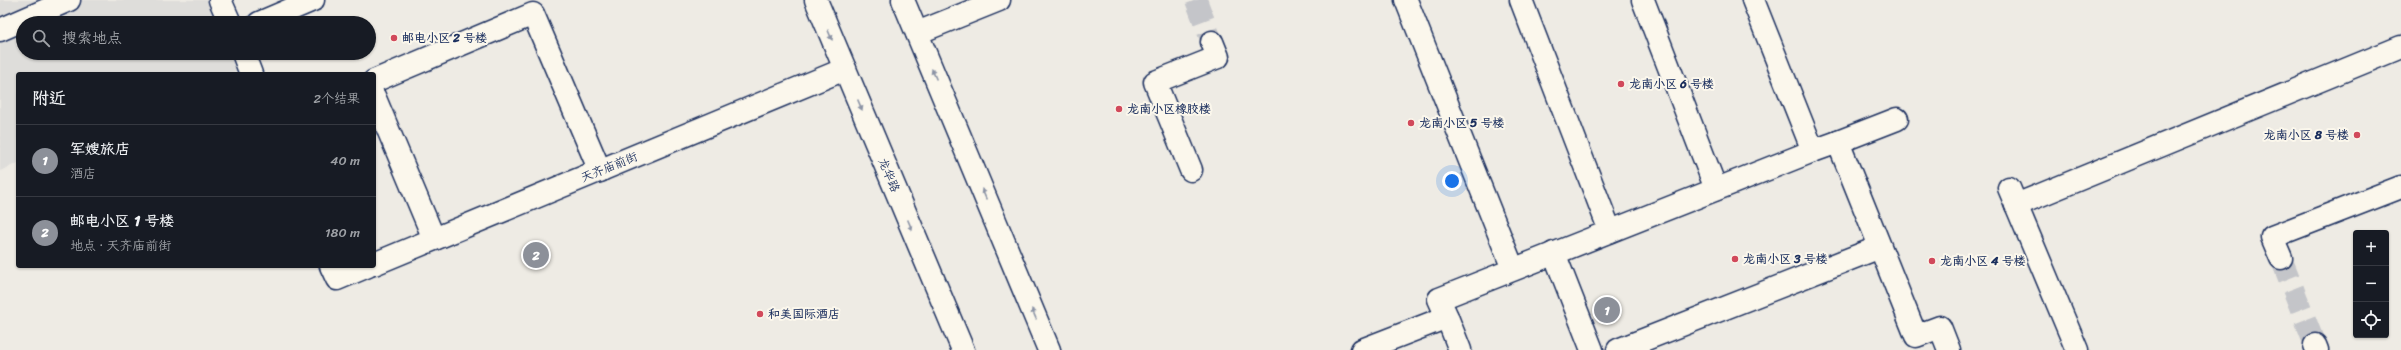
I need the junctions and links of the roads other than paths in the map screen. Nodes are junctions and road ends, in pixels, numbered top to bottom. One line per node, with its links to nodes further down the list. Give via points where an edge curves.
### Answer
1 (69, 0): 11 (street)
2 (220, 0): 12 (street)
3 (313, 0): 13 (street)
4 (816, 0): 20 (street, 龙华路, one-way to 20)
5 (903, 0): 16 (street)
6 (999, 0): 16 (street)
7 (1406, 0): 39 (street)
8 (1521, 0): 31 (street)
9 (1643, 0): 30 (street)
10 (1753, 0): 26 (street)
11 (32, 16)
12 (227, 16)
13 (275, 16)
14 (16, 23): 15 (street)
15 (0, 30)
16 (917, 33): 42 (street, one-way to 16)
17 (1212, 42): 27 (street, via 1218,57 1155,82)
18 (2401, 47): 48 (street, via 2013,197)
19 (245, 60): 21 (street)
20 (845, 70): 28 (street, 天齐庙前街); 41 (street, 龙华路, one-way to 41)
21 (250, 72)
22 (376, 80): 28 (street, via 533,14)
23 (376, 101): 32 (street)
24 (1897, 119): 25 (street)
25 (1838, 142): 26 (street); 33 (street)
26 (1813, 151): 30 (street)
27 (1191, 170)
28 (600, 171): 32 (street, 天齐庙前街)
29 (2401, 187): 35 (street, via 2272,237)
30 (1716, 190): 31 (street)
31 (1610, 231): 34 (street)
32 (434, 239): 36 (street, 天齐庙前街)
33 (1880, 247): 46 (street); 47 (street, via 1916,336 1940,327)
34 (1554, 252): 39 (street); 45 (street)
35 (2281, 258)
36 (376, 263)
37 (333, 268): 38 (street, via 337,279)
38 (363, 268)
39 (1513, 269): 40 (street, via 1439,298)
40 (1447, 317): 43 (street); 44 (street)
41 (963, 350)
42 (1049, 350)
43 (1362, 350)
44 (1460, 350)
45 (1592, 350)
46 (1618, 350)
47 (1949, 350)
48 (2077, 350)

